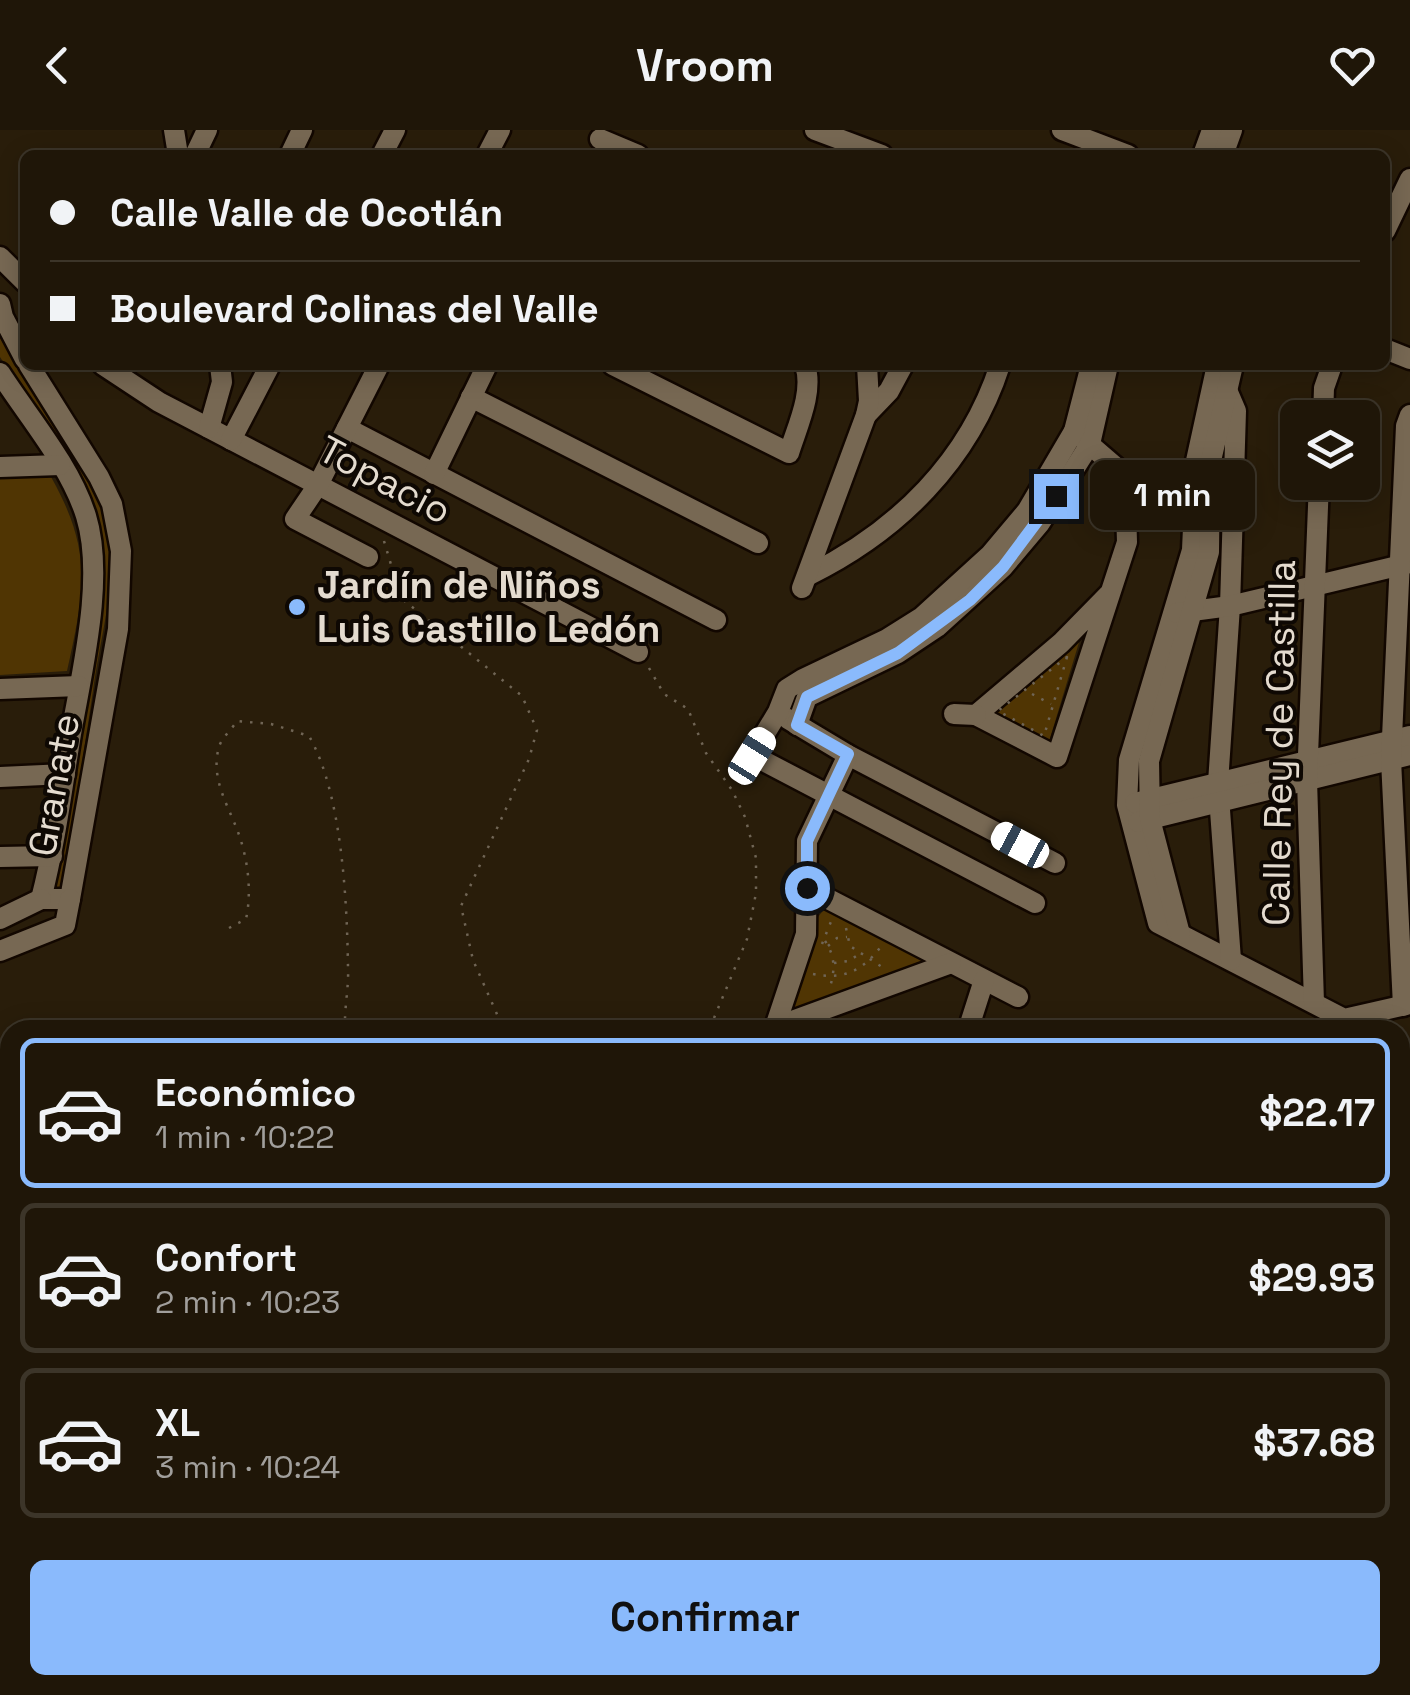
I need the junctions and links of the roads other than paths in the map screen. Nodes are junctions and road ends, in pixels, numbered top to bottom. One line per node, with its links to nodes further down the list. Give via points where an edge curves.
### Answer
1 (815, 130): 6 (street)
2 (1062, 130): 4 (street)
3 (599, 141): 5 (street)
4 (1117, 144)
5 (624, 150)
6 (869, 150)
7 (1410, 179): 8 (street)
8 (1390, 221)
9 (0, 257): 10 (street)
10 (20, 277)
11 (0, 304): 12 (street, Granate)
12 (20, 352)
13 (32, 370): 69 (street, Granate, via 100,477 121,550 118,629)
14 (110, 370): 33 (street, Topacio)
15 (221, 370): 33 (street)
16 (267, 370): 36 (street)
17 (377, 370): 34 (street)
18 (484, 370): 29 (street)
19 (623, 370): 20 (street, via 789,453 805,400)
20 (806, 370)
21 (867, 370): 31 (street)
22 (901, 370): 31 (street)
23 (998, 370): 31 (street, via 959,452 930,488 806,581)
24 (1090, 370): 35 (street)
25 (1106, 370): 35 (street)
26 (1330, 370): 30 (street)
27 (0, 373): 37 (street, Granate)
28 (1219, 379): 47 (street, via 1236,411); 48 (street, via 1209,552)
29 (471, 397): 39 (street); 42 (street)
30 (1324, 400)
31 (866, 415)
32 (1410, 415): 44 (street)
33 (209, 428): 36 (street, Topacio)
34 (347, 428): 39 (street); 40 (street)
35 (1082, 437): 46 (street, via 1125,474 1127,542); 50 (street, via 1040,523 937,627)
36 (231, 440): 40 (street, Topacio)
37 (60, 465): 38 (street); 52 (street, Granate, via 85,513 93,553)
38 (0, 467)
39 (434, 474): 49 (street)
40 (318, 485): 43 (street, via 294,519); 51 (street, Topacio)
41 (1318, 500): 45 (street, Calle Rey de Castilla)
42 (758, 544)
43 (368, 557)
44 (1405, 564): 45 (street); 56 (street)
45 (1314, 586): 47 (street); 58 (street, Calle Rey de Castilla)
46 (1110, 593): 46 (street, via 1057,757 965,715 1019,687)
47 (1230, 606): 48 (street); 61 (street)
48 (1181, 613): 63 (street)
49 (716, 620)
50 (892, 646): 54 (street, via 802,679 788,689); 55 (street, via 807,697)
51 (638, 652)
52 (79, 686): 53 (street); 59 (street, Granate)
53 (0, 689)
54 (778, 712): 55 (street); 62 (street, via 752,756)
55 (797, 725): 57 (street)
56 (1401, 748): 58 (street); 78 (street)
57 (848, 754): 62 (street); 66 (street)
58 (1307, 770): 61 (street); 77 (street, Calle Rey de Castilla)
59 (65, 774): 60 (street); 64 (street, Granate)
60 (0, 777)
61 (1218, 792): 63 (street); 73 (street)
62 (828, 797): 67 (street, via 807,841); 70 (street)
63 (1139, 812): 73 (street, via 1180,934)
64 (52, 856): 65 (street); 68 (street, Granate)
65 (0, 857)
66 (1054, 863)
67 (807, 888): 74 (street); 79 (street, via 806,934)
68 (41, 899): 69 (street, Granate); 71 (street)
69 (70, 899): 72 (street, via 65,924)
70 (1035, 902)
71 (0, 918)
72 (0, 951)
73 (1231, 960): 77 (street)
74 (951, 963): 75 (street); 80 (street)
75 (984, 980): 76 (street); 81 (street)
76 (1018, 998)
77 (1314, 1004): 78 (street, via 1344,1019)
78 (1407, 1005)
79 (778, 1020)
80 (797, 1020)
81 (971, 1020)

